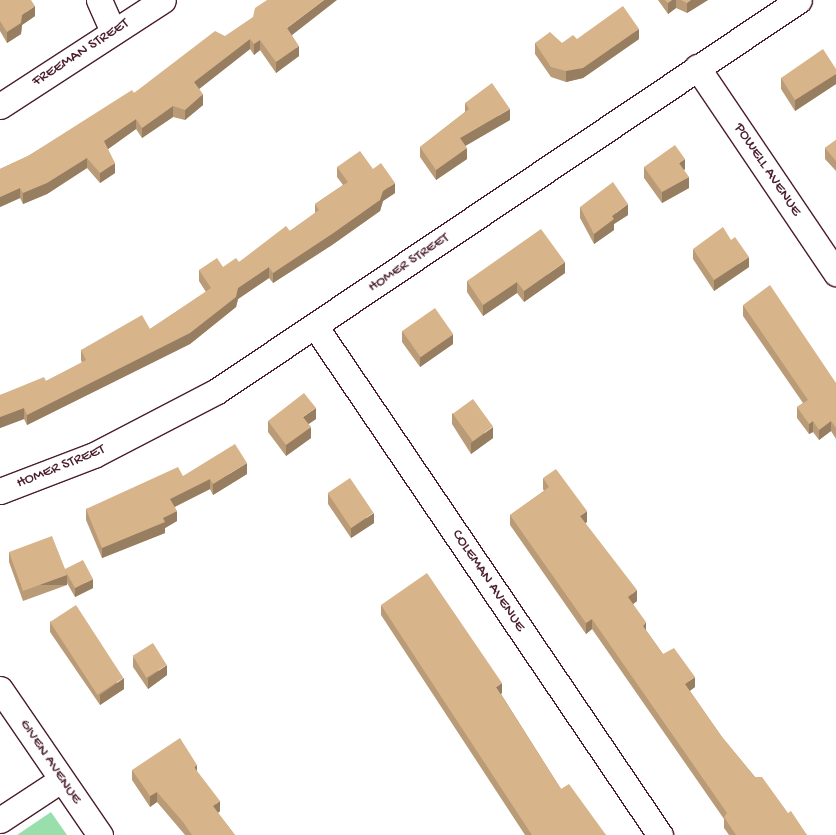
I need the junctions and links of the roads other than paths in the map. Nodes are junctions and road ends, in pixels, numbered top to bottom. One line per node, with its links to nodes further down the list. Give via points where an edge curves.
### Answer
1 (99, 0): 4 (street)
2 (163, 0): 4 (street, FREEMAN STREET)
3 (799, 0): 5 (street, HOMER STREET)
4 (113, 32): 6 (street, FREEMAN STREET)
5 (697, 68): 7 (street, POWELL AVENUE); 8 (street, HOMER STREET)
6 (0, 106)
7 (836, 273)
8 (315, 326): 9 (street, HOMER STREET, via 217,391 141,433); 14 (street, COLEMAN AVENUE)
9 (0, 491)
10 (0, 689): 11 (street, GIVEN AVENUE)
11 (61, 780): 12 (street); 13 (street, GIVEN AVENUE)
12 (0, 820)
13 (100, 835)
14 (660, 835)

